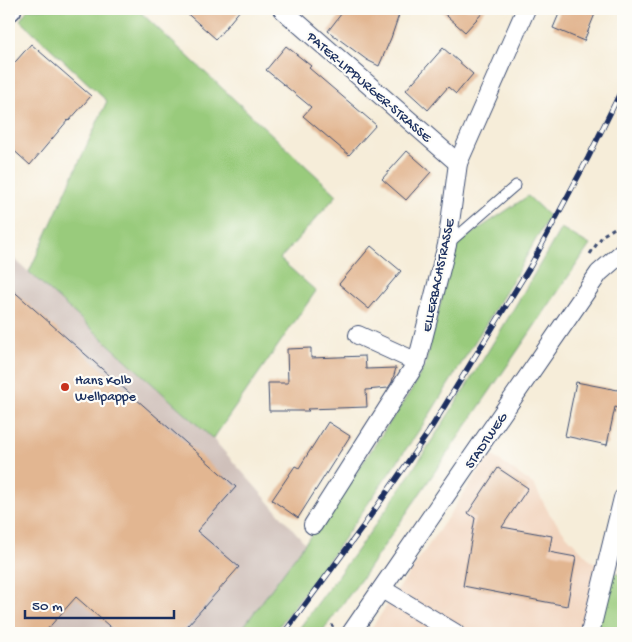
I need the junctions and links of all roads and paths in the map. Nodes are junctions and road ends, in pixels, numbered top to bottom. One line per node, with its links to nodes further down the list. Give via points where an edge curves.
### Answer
1 (282, 9): 3 (street, PATER-LIPPURGER-STRASSE)
2 (526, 9): 3 (street, ELLERBACHSTRASSE)
3 (458, 163): 5 (street, ELLERBACHSTRASSE)
4 (516, 185): 5 (lane)
5 (447, 245): 8 (street, ELLERBACHSTRASSE)
6 (623, 252): 11 (street, STADTWEG, via 599,273)
7 (358, 335): 8 (street)
8 (417, 362): 10 (street, ELLERBACHSTRASSE)
9 (623, 498): 14 (street)
10 (313, 525)
11 (382, 589): 12 (street, STADTWEG); 13 (street)
12 (351, 633)
13 (455, 633)
14 (590, 633)

